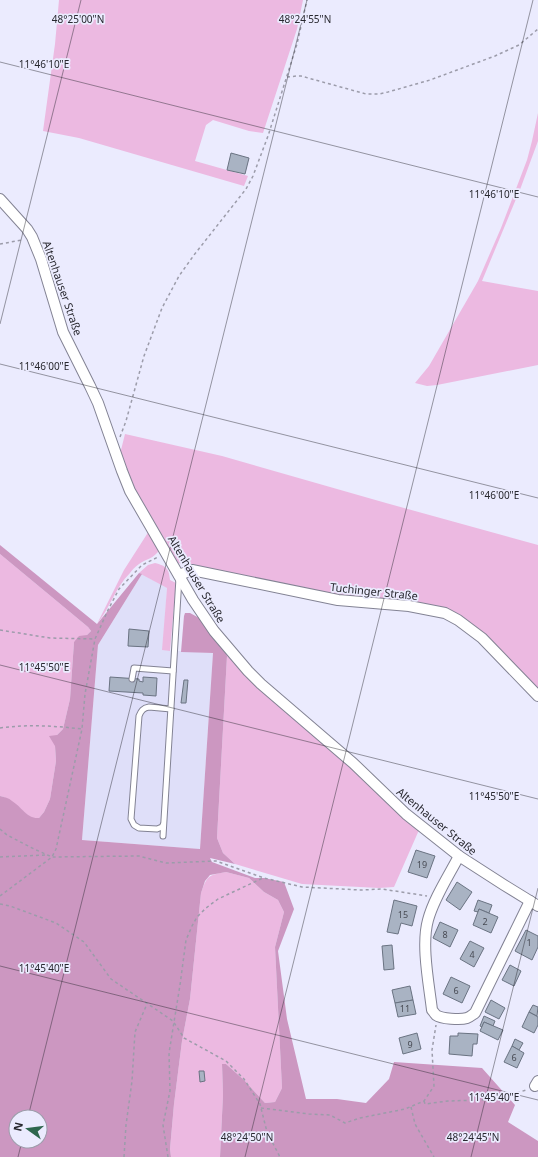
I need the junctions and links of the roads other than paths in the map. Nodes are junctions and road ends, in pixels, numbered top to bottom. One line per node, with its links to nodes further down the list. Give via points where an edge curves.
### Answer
1 (0, 199): 2 (street, Altenhauser Straße, via 32,237 63,332 98,403 126,482)
2 (179, 575): 3 (lane); 5 (street, Tuchinger Straße, via 192,570 338,600 409,606 445,613 482,638); 9 (street, Altenhauser Straße, via 214,631 248,671 353,763 406,814)
3 (173, 671): 4 (lane, via 134,668); 6 (lane)
4 (132, 678)
5 (538, 696)
6 (171, 709): 7 (lane); 7 (lane, via 146,707 139,716 131,819 139,828 157,829)
7 (163, 825): 8 (lane)
8 (163, 836)
9 (459, 856): 10 (street, Altenhauser Straße); 10 (street, via 428,921 425,945 432,1010 438,1016 466,1019 475,1013)
10 (534, 903)

